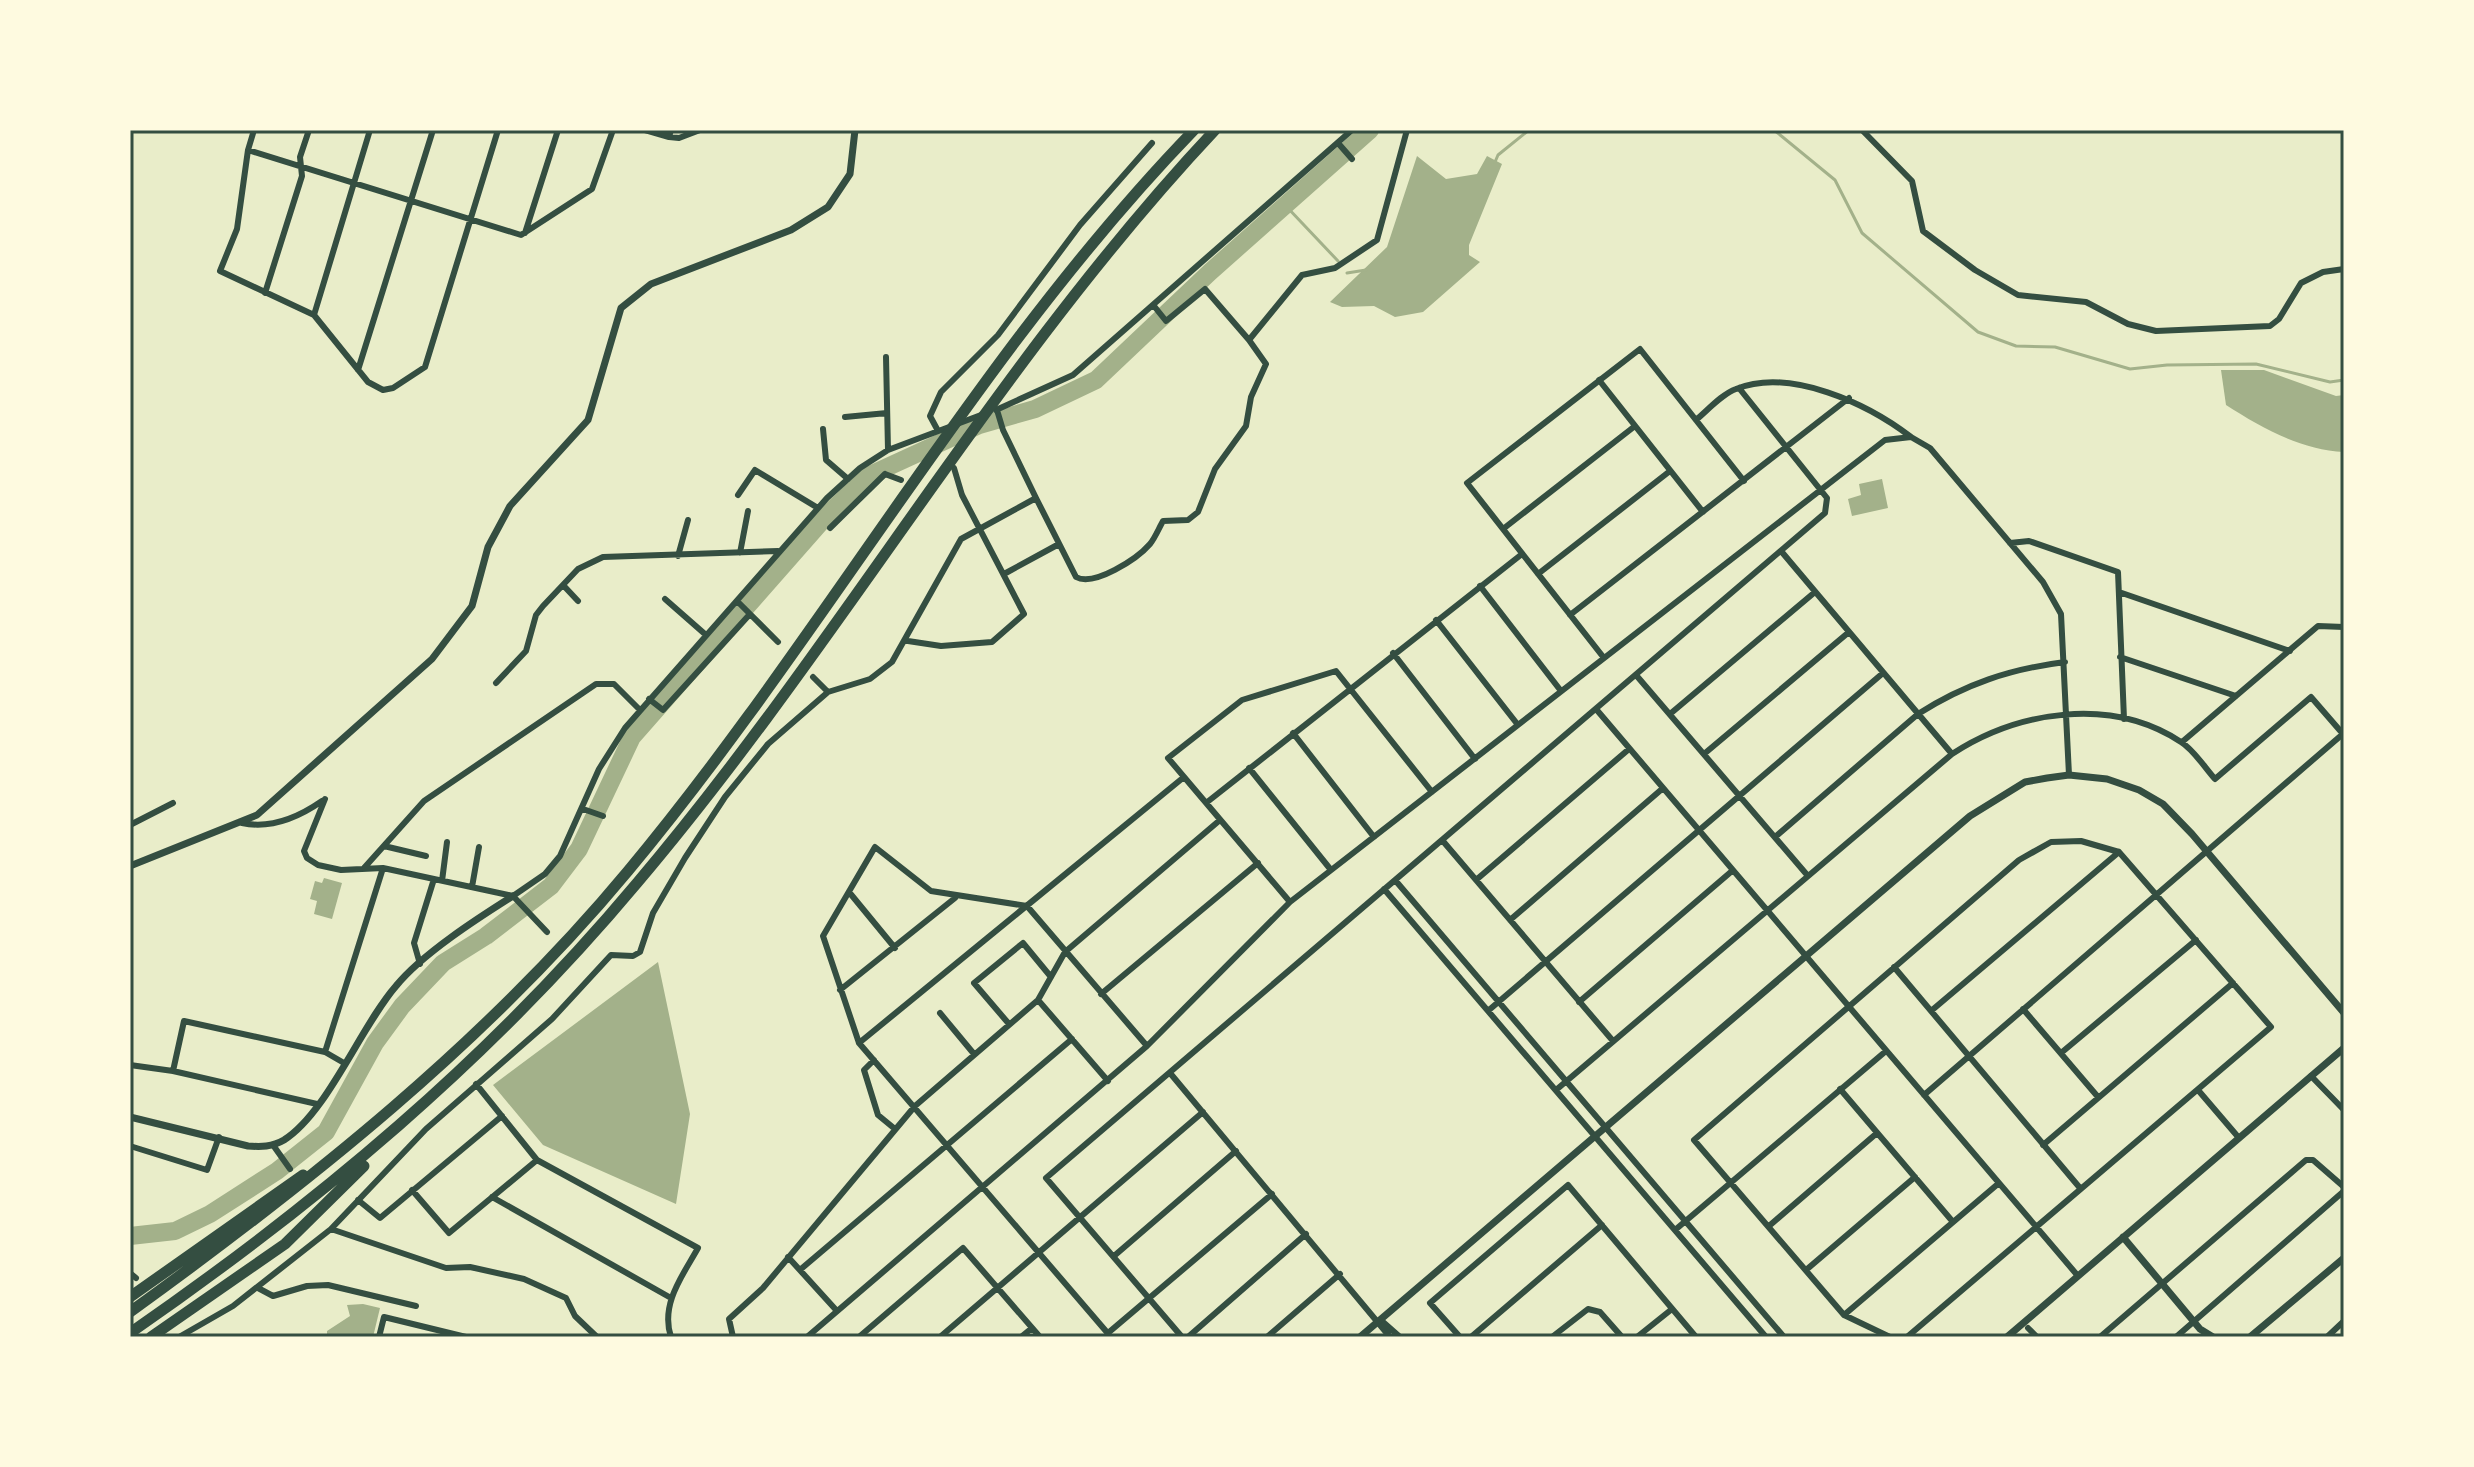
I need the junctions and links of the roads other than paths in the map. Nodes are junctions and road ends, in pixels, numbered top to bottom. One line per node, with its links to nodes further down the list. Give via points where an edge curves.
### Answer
1 (254, 130): 19 (street)
2 (309, 130): 21 (street)
3 (370, 130): 22 (street)
4 (433, 130): 23 (street)
5 (498, 130): 24 (street)
6 (558, 130): 25 (street)
7 (613, 130): 25 (street, via 592,189)
8 (645, 130): 16 (street)
9 (700, 130): 16 (street, via 679,138)
10 (855, 130): 126 (street, via 850,174 828,207 791,230 651,284 628,299 615,319 588,420 510,506 488,547 472,606 457,630 282,795)
11 (1194, 130): 211 (highway, via 1079,262 713,765 626,873 552,956)
12 (1215, 130): 203 (highway, via 1137,215 994,397 715,787 638,883 578,952)
13 (1352, 130): 18 (street)
14 (1407, 130): 30 (street, via 1377,240 1335,268 1302,275)
15 (1862, 130): 26 (street, via 1912,181 1923,231 2004,288 2031,298 2086,302 2128,324 2156,331 2261,328 2279,319 2301,283)
16 (670, 133)
17 (1152, 143): 42 (street, via 1080,225 998,335 941,392 930,416)
18 (1338, 143): 20 (street); 28 (street)
19 (248, 150): 21 (street); 27 (street, via 237,229 220,271)
20 (1352, 159)
21 (301, 166): 22 (street); 27 (street)
22 (354, 183): 23 (street); 29 (street)
23 (411, 201): 24 (street); 32 (street)
24 (469, 219): 25 (street); 32 (street, via 425,367 383,390)
25 (525, 233)
26 (2344, 269)
27 (265, 293): 29 (street)
28 (1154, 306): 30 (street, via 1166,321 1205,289); 36 (street, via 1073,375)
29 (314, 315): 32 (street)
30 (1249, 340): 64 (street, via 1266,364 1263,375 1251,397 1246,426 1215,469 1198,512 1188,520 1163,521 1150,545 1089,581 1076,577)
31 (886, 357): 37 (street)
32 (358, 370)
33 (1599, 380): 39 (street, via 1640,349); 40 (street); 62 (street, via 1467,483)
34 (1739, 388): 35 (street, via 1780,383); 39 (street); 44 (street)
35 (1849, 398): 43 (street); 44 (street)
36 (998, 412): 42 (street); 55 (street)
37 (887, 413): 38 (street); 45 (street)
38 (845, 417)
39 (1696, 420): 52 (street)
40 (1635, 426): 48 (street); 62 (street)
41 (823, 429): 50 (street, via 826,460)
42 (937, 429): 45 (street)
43 (1911, 437): 53 (street, via 1885,440); 63 (street, via 1930,448)
44 (1787, 446): 52 (street); 53 (street)
45 (888, 450): 46 (street)
46 (874, 457): 49 (street); 50 (street)
47 (954, 468): 60 (street)
48 (1670, 471): 58 (street); 71 (street)
49 (885, 474): 51 (street); 61 (street)
50 (848, 479): 56 (street)
51 (901, 480)
52 (1744, 481): 58 (street)
53 (1819, 489): 66 (street, via 1827,498 1825,513); 90 (street)
54 (738, 495): 56 (street, via 755,470)
55 (1036, 498): 60 (street); 64 (street)
56 (818, 508): 65 (street)
57 (748, 511): 67 (street)
58 (1703, 512): 80 (street)
59 (688, 520): 69 (street)
60 (979, 527): 70 (street); 85 (street, via 961,539)
61 (830, 528)
62 (1503, 529): 68 (street)
63 (2010, 543): 75 (street, via 2029,541 2118,572); 91 (street, via 2057,605)
64 (1059, 544): 70 (street)
65 (778, 551): 67 (street); 78 (street)
66 (1781, 551): 74 (street); 93 (street)
67 (740, 553): 69 (street)
68 (1522, 554): 71 (street); 73 (street)
69 (678, 556): 72 (street, via 603,557 578,569)
70 (1004, 574): 85 (street, via 1024,614 999,638 941,646)
71 (1538, 574): 80 (street)
72 (563, 585): 77 (street); 95 (street, via 536,615 526,651)
73 (1480, 586): 81 (street); 97 (street)
74 (1815, 592): 83 (street); 103 (street)
75 (2119, 592): 87 (street); 89 (street)
76 (665, 599): 84 (street)
77 (578, 601)
78 (737, 601): 79 (street); 84 (street)
79 (750, 614): 86 (street); 100 (street, via 663,710)
80 (1570, 615): 90 (street)
81 (1436, 620): 88 (street); 107 (street)
82 (2344, 627): 87 (street, via 2318,626)
83 (1849, 632): 92 (street); 112 (street)
84 (706, 635): 100 (street)
85 (908, 641): 98 (street, via 870,679)
86 (778, 642)
87 (2290, 651): 99 (street)
88 (1393, 653): 96 (street); 114 (street)
89 (2120, 657): 99 (street); 106 (street)
90 (1604, 658): 97 (street)
91 (2065, 662): 104 (street, via 1996,675); 105 (street)
92 (1883, 673): 104 (street); 120 (street)
93 (1636, 675): 101 (street); 103 (street)
94 (813, 677): 98 (street)
95 (496, 683)
96 (1350, 688): 108 (street); 117 (street, via 1336,671 1242,700 1168,758); 119 (street)
97 (1561, 691): 107 (street)
98 (828, 692): 198 (street, via 781,731 725,797 653,913 640,952 611,955 552,1019)
99 (2236, 696): 110 (street)
100 (649, 699): 102 (street)
101 (1596, 709): 111 (street); 131 (street)
102 (640, 710): 123 (street, via 599,769); 133 (street, via 614,684 596,684 424,801)
103 (1670, 714): 112 (street)
104 (1918, 714): 113 (street); 130 (street)
105 (2067, 714): 106 (street); 113 (street, via 2011,723); 116 (street)
106 (2124, 719): 110 (street)
107 (1518, 725): 114 (street)
108 (1293, 733): 115 (street); 129 (street)
109 (2344, 734): 110 (street, via 2311,697 2215,779); 136 (street)
110 (2182, 742)
111 (1629, 749): 118 (street); 147 (street)
112 (1704, 754): 120 (street)
113 (1952, 754): 144 (street)
114 (1475, 759): 119 (street)
115 (1249, 768): 122 (street); 142 (street)
116 (2069, 775): 136 (street, via 2107,779 2139,790 2163,804); 162 (street, via 2025,782 1992,800)
117 (1184, 777): 122 (street); 155 (street)
118 (1662, 789): 128 (street); 157 (street)
119 (1432, 792): 129 (street)
120 (1740, 796): 128 (street); 130 (street)
121 (173, 803): 127 (street)
122 (1206, 803): 125 (street)
123 (583, 809): 124 (street); 152 (street, via 552,867)
124 (603, 816)
125 (1220, 820): 138 (street); 161 (street)
126 (242, 823): 139 (street); 140 (street, via 258,827 302,814 325,799 305,844 307,858 341,870)
127 (130, 825)
128 (1699, 831): 143 (street); 163 (street)
129 (1374, 837): 142 (street)
130 (1775, 837): 144 (street)
131 (1442, 840): 146 (street); 147 (street)
132 (447, 842): 145 (street)
133 (384, 846): 137 (street); 140 (street)
134 (479, 847): 148 (street)
135 (2119, 852): 151 (street); 165 (street, via 2081,841 2051,842 2035,849); 176 (street)
136 (2207, 852): 151 (street); 178 (street)
137 (426, 856)
138 (1258, 863): 154 (street); 169 (street)
139 (130, 866)
140 (364, 868): 141 (street)
141 (383, 868): 145 (street); 186 (street)
142 (1331, 870): 154 (street)
143 (1732, 871): 156 (street); 172 (street)
144 (1808, 876): 156 (street)
145 (438, 880): 148 (street); 164 (street, via 414,943)
146 (1395, 880): 149 (street); 171 (street)
147 (1476, 880): 157 (street)
148 (472, 887): 152 (street)
149 (1384, 889): 175 (street); 194 (street)
150 (849, 892): 153 (street, via 875,847 931,891); 160 (street); 168 (street, via 823,936)
151 (2158, 895): 159 (street); 174 (street)
152 (515, 897): 158 (street); 164 (street, via 478,918)
153 (955, 898): 155 (street); 160 (street)
154 (1290, 902): 183 (street)
155 (1027, 906): 161 (street); 182 (street)
156 (1767, 910): 162 (street); 181 (street)
157 (1510, 920): 163 (street)
158 (547, 932)
159 (2196, 940): 167 (street); 187 (street)
160 (895, 948): 168 (street)
161 (1065, 952): 166 (street); 169 (street)
162 (1805, 956): 173 (street); 212 (street)
163 (1546, 962): 171 (street); 172 (street)
164 (420, 965): 191 (street, via 393,989)
165 (1894, 967): 173 (street); 176 (street)
166 (1051, 977): 170 (street); 179 (street, via 1023,943 974,983)
167 (2233, 983): 201 (street, via 2271,1027); 204 (street)
168 (840, 990): 182 (street)
169 (1101, 994): 183 (street)
170 (1038, 1000): 179 (street); 180 (street)
171 (1498, 1001): 175 (street); 197 (street)
172 (1579, 1002): 181 (street)
173 (1848, 1007): 185 (street); 226 (street, via 1694,1140)
174 (2023, 1009): 187 (street); 189 (street)
175 (1489, 1010): 200 (street)
176 (1931, 1011): 189 (street)
177 (940, 1013): 188 (street)
178 (2344, 1013)
179 (1009, 1024): 188 (street)
180 (1072, 1039): 196 (street); 221 (street)
181 (1613, 1041): 197 (street)
182 (859, 1043): 190 (street)
183 (1147, 1046): 196 (street)
184 (2344, 1048): 195 (street)
185 (1886, 1051): 199 (street); 202 (street)
186 (325, 1052): 191 (street); 193 (street, via 184,1021)
187 (2061, 1053): 204 (street)
188 (974, 1054): 206 (street)
189 (1969, 1056): 202 (street); 219 (street)
190 (874, 1060): 206 (street); 213 (street, via 864,1070 878,1115)
191 (344, 1063): 205 (street)
192 (130, 1065): 193 (street)
193 (173, 1071): 205 (street)
194 (1170, 1073): 208 (street); 235 (street, via 1046,1178)
195 (2311, 1076): 207 (street); 217 (street)
196 (1108, 1081): 228 (street)
197 (1567, 1082): 200 (street); 212 (street)
198 (476, 1084): 209 (street); 234 (street)
199 (1840, 1089): 214 (street); 226 (street)
200 (1556, 1090): 215 (street)
201 (2198, 1090): 217 (street); 229 (street)
202 (1924, 1095): 227 (street)
203 (433, 1097): 269 (highway, via 335,1182); 272 (highway, via 285,1244)
204 (2098, 1097): 219 (street)
205 (317, 1104): 218 (street)
206 (915, 1106): 213 (street); 221 (street)
207 (2344, 1110)
208 (1203, 1112): 222 (street); 235 (street)
209 (502, 1116): 223 (street); 231 (street)
210 (130, 1117): 216 (street)
211 (373, 1126): 256 (highway); 262 (highway)
212 (1604, 1126): 215 (street); 236 (street)
213 (895, 1129): 247 (street)
214 (1877, 1133): 225 (street); 239 (street)
215 (1594, 1135): 242 (street); 264 (street)
216 (219, 1137): 218 (street, via 248,1146); 220 (street, via 207,1170)
217 (2239, 1138): 244 (street)
218 (273, 1145): 224 (street)
219 (2043, 1145): 229 (street)
220 (130, 1146)
221 (947, 1146): 228 (street); 249 (street)
222 (1236, 1151): 232 (street); 246 (street)
223 (537, 1160): 233 (street); 257 (street, via 698,1248)
224 (289, 1169)
225 (1915, 1177): 237 (street); 250 (street)
226 (1731, 1183): 236 (street); 239 (street)
227 (1999, 1183): 237 (street); 240 (street)
228 (983, 1186): 245 (street); 261 (street)
229 (2080, 1188): 240 (street)
230 (2344, 1189): 253 (street, via 2316,1162 2306,1160); 266 (street)
231 (412, 1190): 233 (street, via 449,1233); 234 (street, via 380,1218)
232 (1272, 1194): 243 (street); 258 (street)
233 (492, 1197): 257 (street)
234 (358, 1200): 241 (street)
235 (1080, 1217): 245 (street); 246 (street)
236 (1686, 1220): 242 (street); 295 (street)
237 (1953, 1222): 263 (street)
238 (1602, 1225): 260 (street); 288 (street, via 1568,1185 1430,1303); 289 (street)
239 (1769, 1226): 250 (street)
240 (2037, 1227): 252 (street); 297 (street)
241 (331, 1229): 254 (street); 275 (street, via 446,1268 470,1267 524,1279 566,1298 575,1316)
242 (1675, 1230): 294 (street)
243 (1306, 1234): 251 (street); 283 (street)
244 (2123, 1237): 252 (street); 253 (street)
245 (1039, 1253): 255 (street); 270 (street)
246 (1114, 1256): 258 (street)
247 (788, 1257): 249 (street); 277 (street, via 729,1319)
248 (2343, 1258): 303 (street)
249 (801, 1269): 261 (street)
250 (1806, 1270): 263 (street)
251 (1340, 1274): 264 (street); 284 (street)
252 (2078, 1276): 298 (street)
253 (2162, 1284): 266 (street); 300 (street)
254 (258, 1288): 259 (street, via 273,1296 328,1285); 271 (street)
255 (997, 1288): 267 (street); 279 (street, via 963,1248); 280 (street)
256 (130, 1297)
257 (671, 1298): 276 (street)
258 (1150, 1299): 270 (street); 283 (street)
259 (416, 1306)
260 (1672, 1309): 292 (street); 293 (street)
261 (837, 1311): 278 (street)
262 (130, 1312)
263 (1844, 1315): 296 (street)
264 (1380, 1320): 285 (street); 286 (street); 287 (street)
265 (2344, 1321): 304 (street)
266 (2194, 1322): 301 (street); 302 (street)
267 (1032, 1328): 281 (street); 282 (street)
268 (2028, 1328): 299 (street)
269 (130, 1333)
270 (1109, 1335)
271 (176, 1336)
272 (151, 1337)
273 (379, 1337): 274 (street, via 384,1317)
274 (466, 1337)
275 (597, 1337)
276 (671, 1337)
277 (733, 1337)
278 (807, 1337)
279 (859, 1337)
280 (940, 1337)
281 (1021, 1337)
282 (1040, 1337)
283 (1185, 1337)
284 (1267, 1337)
285 (1360, 1337)
286 (1390, 1337)
287 (1400, 1337)
288 (1460, 1337)
289 (1471, 1337)
290 (1552, 1337): 291 (street, via 1583,1311 1594,1309)
291 (1622, 1337)
292 (1637, 1337)
293 (1696, 1337)
294 (1766, 1337)
295 (1784, 1337)
296 (1890, 1337)
297 (1907, 1337)
298 (2007, 1337)
299 (2037, 1337)
300 (2100, 1337)
301 (2176, 1337)
302 (2213, 1337)
303 (2250, 1337)
304 (2327, 1337)

